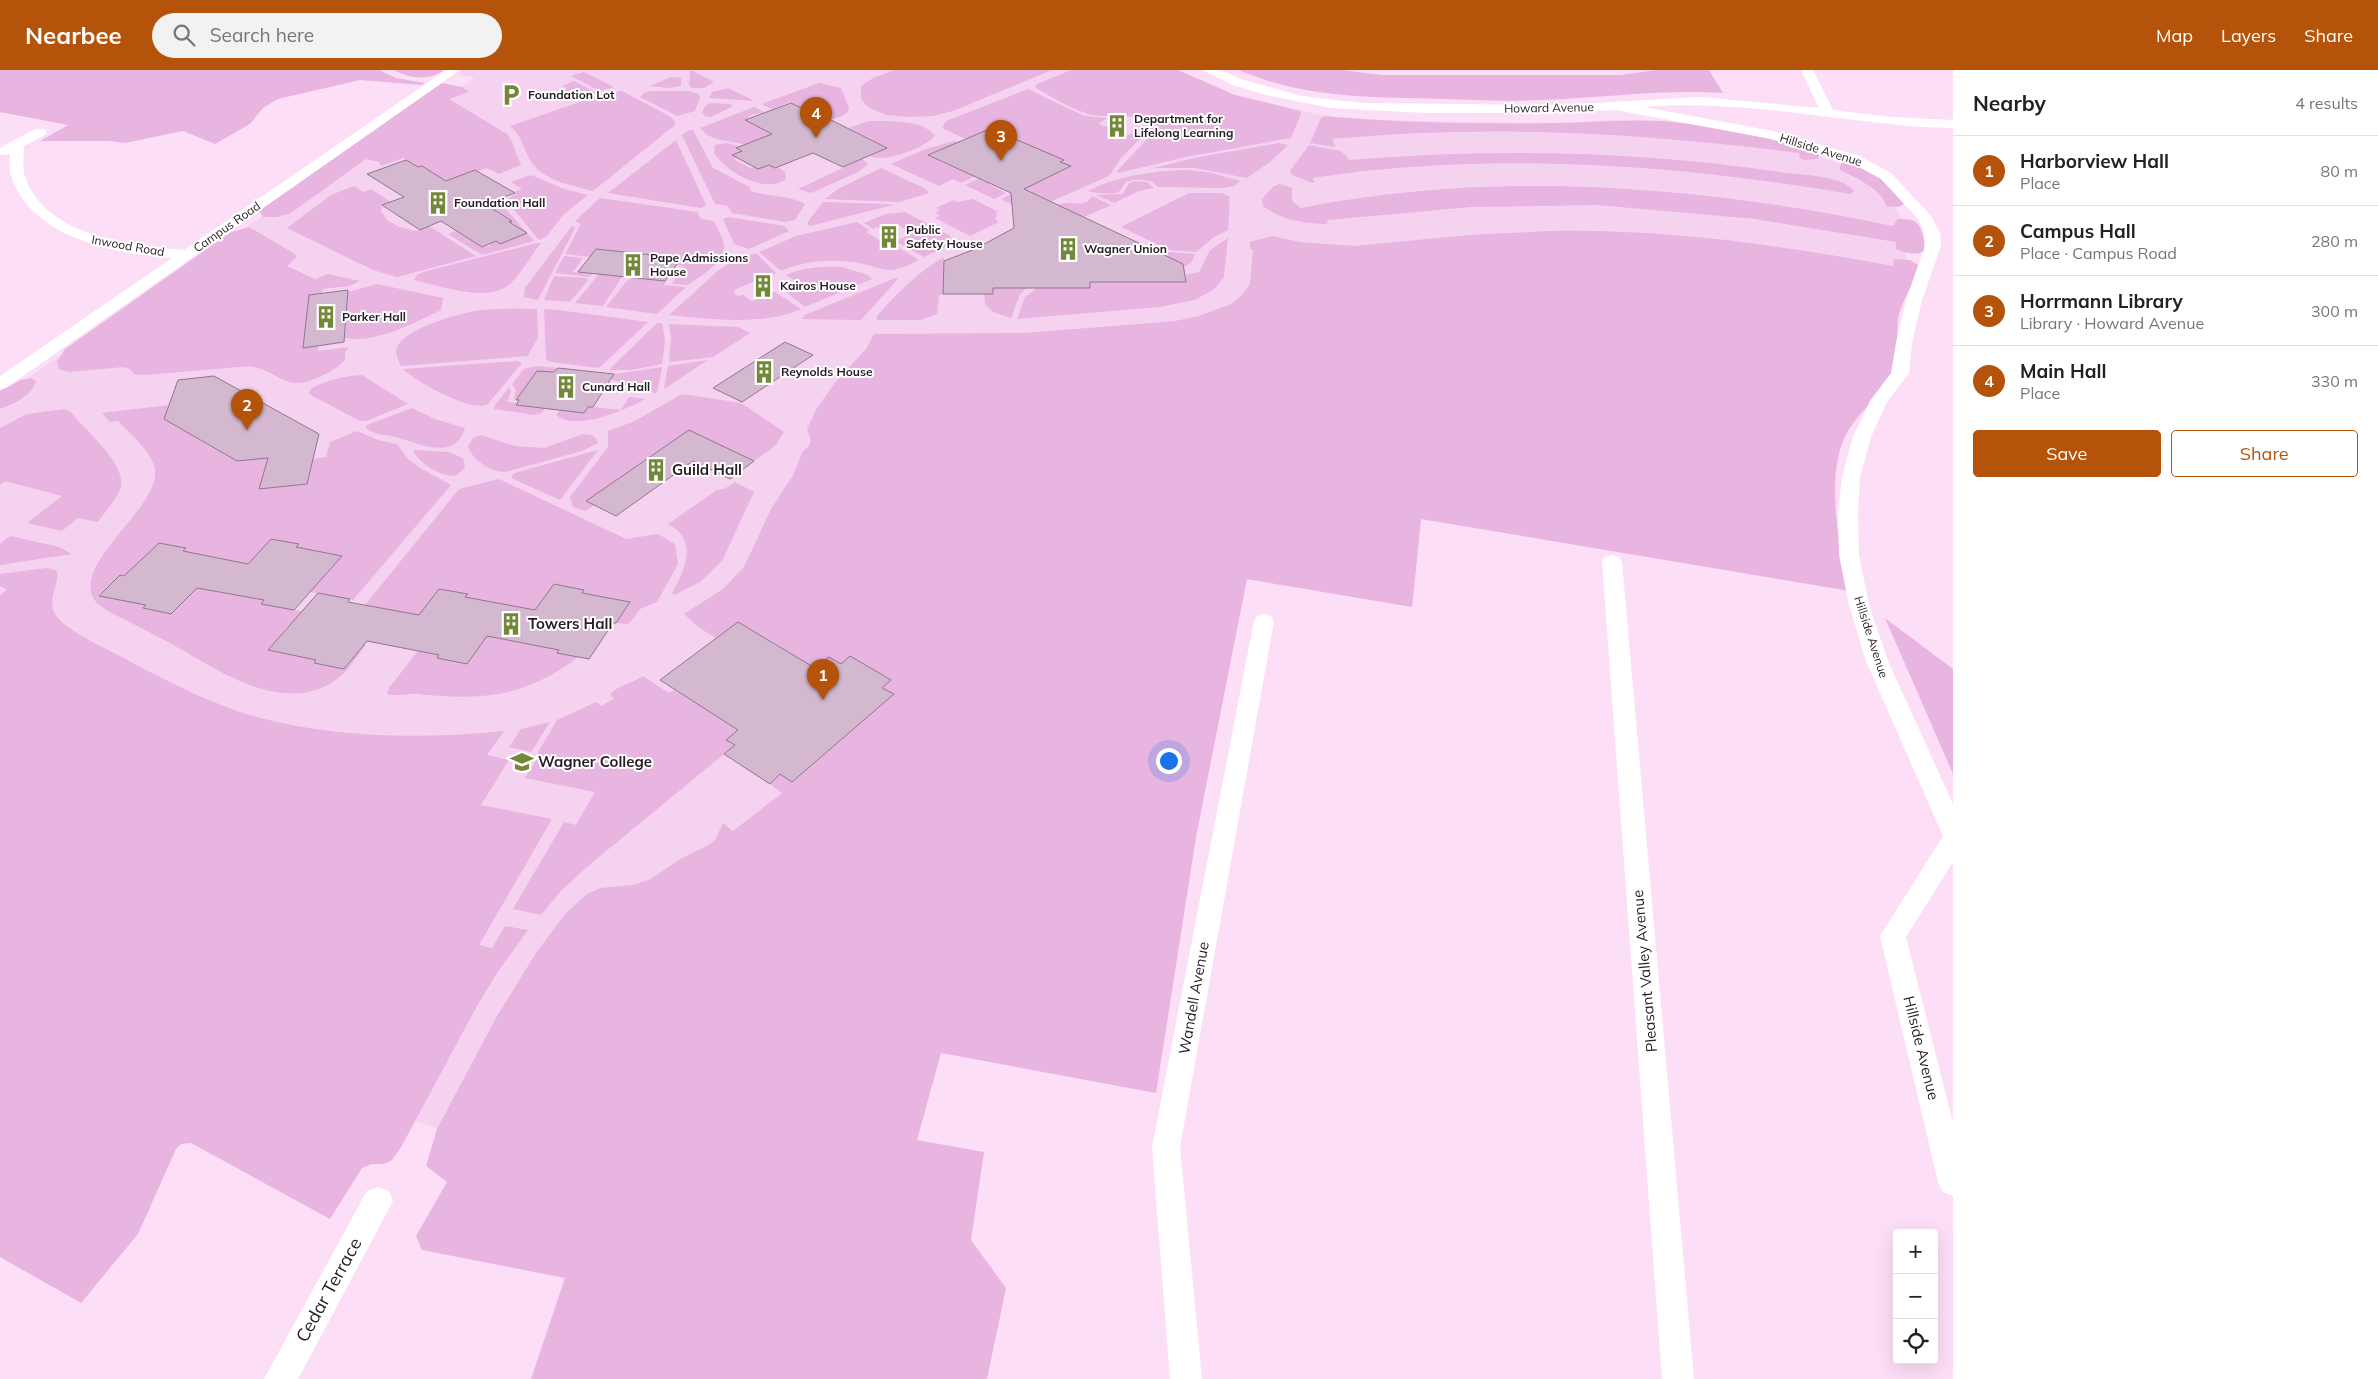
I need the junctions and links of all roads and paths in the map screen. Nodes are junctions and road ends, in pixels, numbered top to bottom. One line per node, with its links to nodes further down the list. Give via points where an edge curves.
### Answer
1 (454, 70): 12 (street, Campus Road)
2 (1208, 70): 4 (street, Howard Avenue, via 1275,95 1354,108 1543,110)
3 (1807, 70): 5 (street)
4 (1615, 106): 5 (street, Howard Avenue, via 1726,102); 16 (street, Hillside Avenue, via 1774,135 1855,159 1886,176 1926,219 1933,246 1914,300 1900,373 1879,401 1862,437 1848,512 1850,555 1858,604 1877,661)
5 (1828, 112): 6 (street, Howard Avenue)
6 (1894, 121): 7 (street, Howard Avenue); 9 (street, Howard Avenue)
7 (1953, 124)
8 (40, 132): 10 (street)
9 (1952, 138)
10 (17, 144): 11 (street); 12 (street, Inwood Road, via 10,170 13,186 33,214 51,226 103,245)
11 (0, 153)
12 (187, 255): 13 (street, Campus Road)
13 (1, 383)
14 (1612, 562): 22 (street, Pleasant Valley Avenue)
15 (1264, 620): 21 (street, Wandell Avenue, via 1166,1148)
16 (1953, 831)
17 (1953, 841): 18 (street, Hillside Avenue, via 1893,936)
18 (1953, 1182)
19 (378, 1200): 20 (street, Cedar Terrace)
20 (280, 1379)
21 (1186, 1379)
22 (1678, 1379)

